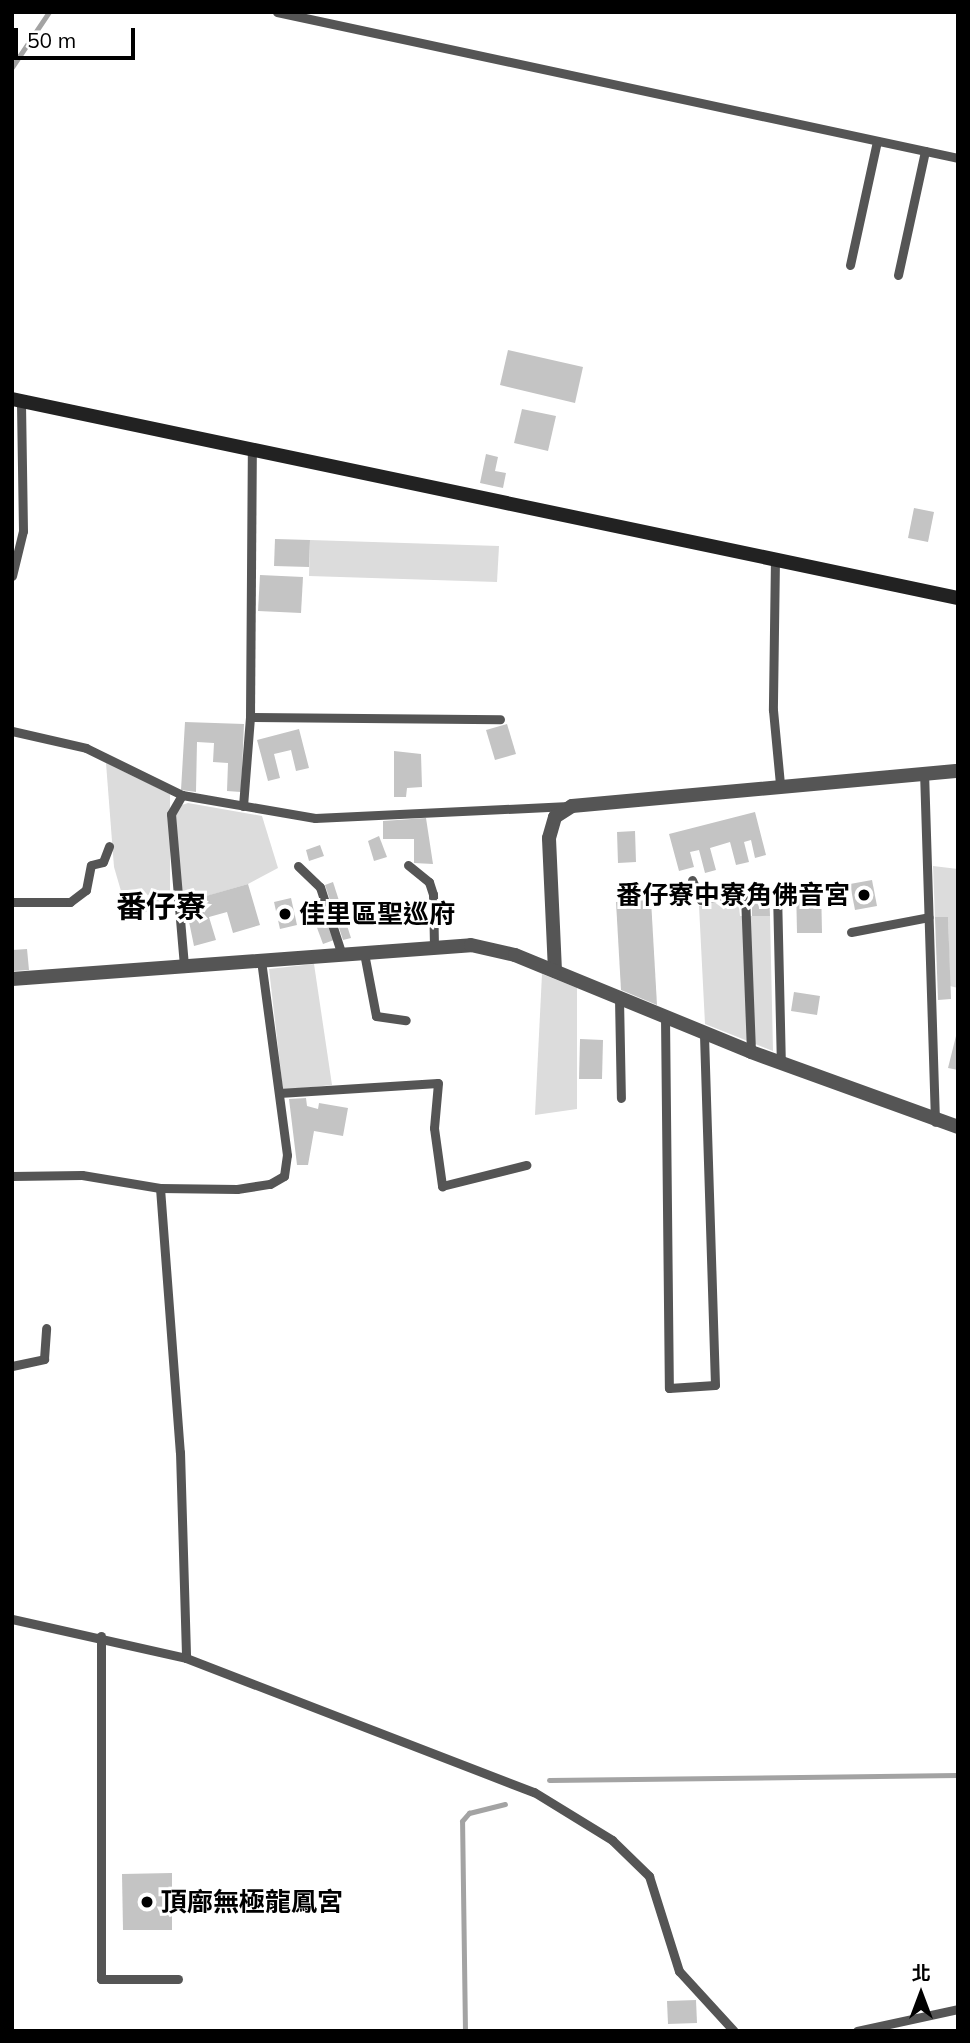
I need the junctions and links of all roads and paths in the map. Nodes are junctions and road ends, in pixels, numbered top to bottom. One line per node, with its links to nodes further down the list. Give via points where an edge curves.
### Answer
1 (277, 12): 2 (lane)
2 (877, 141): 3 (lane); 5 (lane)
3 (925, 151): 4 (lane); 6 (lane)
4 (958, 158)
5 (850, 265)
6 (898, 275)
7 (17, 400): 8 (street); 10 (lane, via 23,531)
8 (252, 450): 9 (street); 12 (lane)
9 (775, 558): 11 (street); 17 (lane, via 773,710)
10 (12, 576)
11 (958, 598)
12 (250, 717): 13 (lane); 19 (lane)
13 (500, 719)
14 (12, 731): 18 (lane, via 86,748)
15 (924, 771): 16 (street); 17 (street); 27 (lane)
16 (958, 771)
17 (780, 784): 20 (street)
18 (183, 795): 19 (lane); 33 (lane, via 171,814)
19 (243, 806): 20 (lane, via 316,818)
20 (572, 806): 34 (street, via 555,817 549,838)
21 (109, 846): 26 (lane, via 103,862 91,865 86,890 70,902)
22 (408, 865): 29 (lane, via 429,881)
23 (298, 866): 31 (lane, via 320,887)
24 (692, 880): 40 (lane, via 701,900 738,892 745,895)
25 (777, 892): 41 (lane)
26 (12, 902)
27 (929, 916): 28 (lane); 44 (lane)
28 (851, 932)
29 (433, 948): 30 (street); 34 (street, via 471,945)
30 (364, 953): 31 (street); 38 (lane, via 376,1016)
31 (342, 955): 32 (street)
32 (261, 961): 33 (street); 42 (lane)
33 (184, 967): 35 (street)
34 (555, 971): 36 (street)
35 (12, 979)
36 (618, 998): 37 (street); 43 (lane)
37 (665, 1017): 39 (street); 39 (lane, via 669,1388 715,1385)
38 (406, 1020)
39 (704, 1033): 40 (street)
40 (751, 1052): 41 (street)
41 (781, 1063): 44 (street)
42 (279, 1094): 46 (lane, via 438,1083 434,1128 442,1186); 48 (lane, via 287,1155 284,1176 270,1184 237,1189)
43 (621, 1098)
44 (935, 1122): 45 (street)
45 (958, 1127)
46 (526, 1165)
47 (12, 1176): 48 (lane, via 82,1175)
48 (160, 1188): 53 (lane, via 180,1452)
49 (46, 1328): 50 (lane, via 44,1359)
50 (12, 1366)
51 (12, 1619): 52 (lane)
52 (101, 1636): 53 (lane); 54 (lane, via 101,1979)
53 (186, 1658): 56 (lane, via 534,1792 612,1840 649,1876 679,1970)
54 (178, 1979)
55 (958, 2009): 57 (lane)
56 (734, 2031)
57 (857, 2031)

